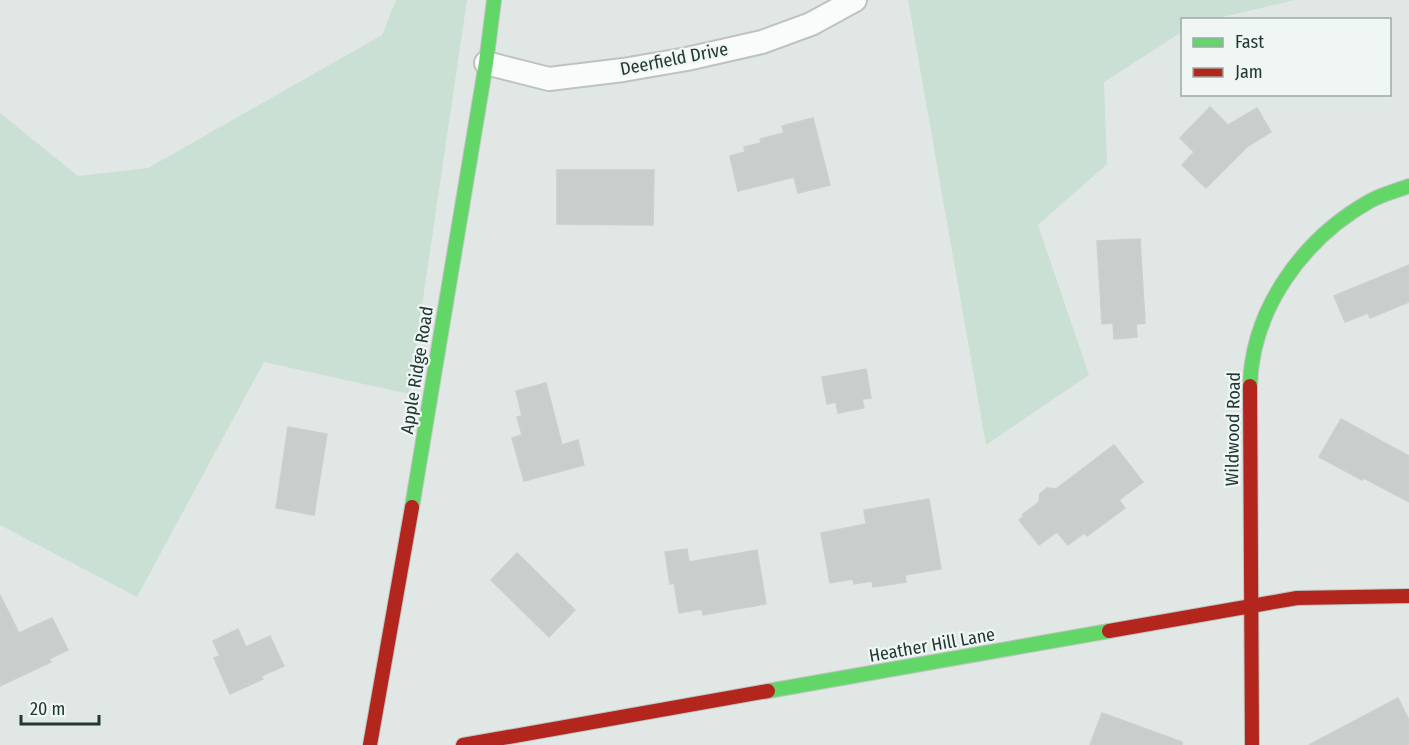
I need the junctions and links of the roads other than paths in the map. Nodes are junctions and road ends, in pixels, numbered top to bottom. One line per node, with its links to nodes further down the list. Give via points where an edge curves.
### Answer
1 (494, 0): 3 (street, Apple Ridge Road)
2 (855, 0): 3 (street, Deerfield Drive, via 811,24 762,42 623,70 549,79)
3 (486, 63): 7 (street, Apple Ridge Road)
4 (1409, 186): 6 (street, Wildwood Road, via 1372,200 1312,245 1270,306 1256,343 1250,382)
5 (1409, 596): 6 (street, Heather Hill Lane, via 1297,598)
6 (1250, 608): 8 (street, Heather Hill Lane); 9 (street, Wildwood Road)
7 (370, 745)
8 (464, 745)
9 (1252, 745)

